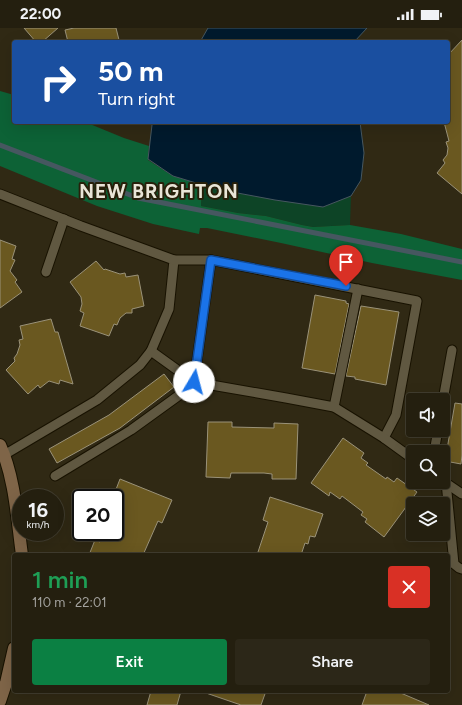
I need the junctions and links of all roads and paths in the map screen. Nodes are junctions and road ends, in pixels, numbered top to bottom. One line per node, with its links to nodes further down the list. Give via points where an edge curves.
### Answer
1 (0, 194): 2 (lane)
2 (64, 219): 3 (lane); 5 (lane)
3 (174, 260): 4 (lane); 8 (lane, via 169,309)
4 (211, 260): 6 (lane); 9 (lane)
5 (46, 272)
6 (358, 289): 11 (lane); 12 (lane, via 417,301 396,414)
7 (452, 350): 10 (lane)
8 (151, 351): 9 (lane); 13 (lane, via 140,365 98,400)
9 (194, 382): 11 (lane); 15 (lane, via 130,430)
10 (444, 393)
11 (334, 408): 12 (lane)
12 (384, 438): 14 (lane)
13 (2, 450): 19 (street, via 10,476)
14 (406, 455)
15 (55, 476)
16 (450, 485): 18 (lane)
17 (445, 489): 20 (lane, via 454,564)
18 (462, 494)
19 (22, 553)
20 (462, 569)
21 (12, 657): 22 (street)
22 (0, 701)

